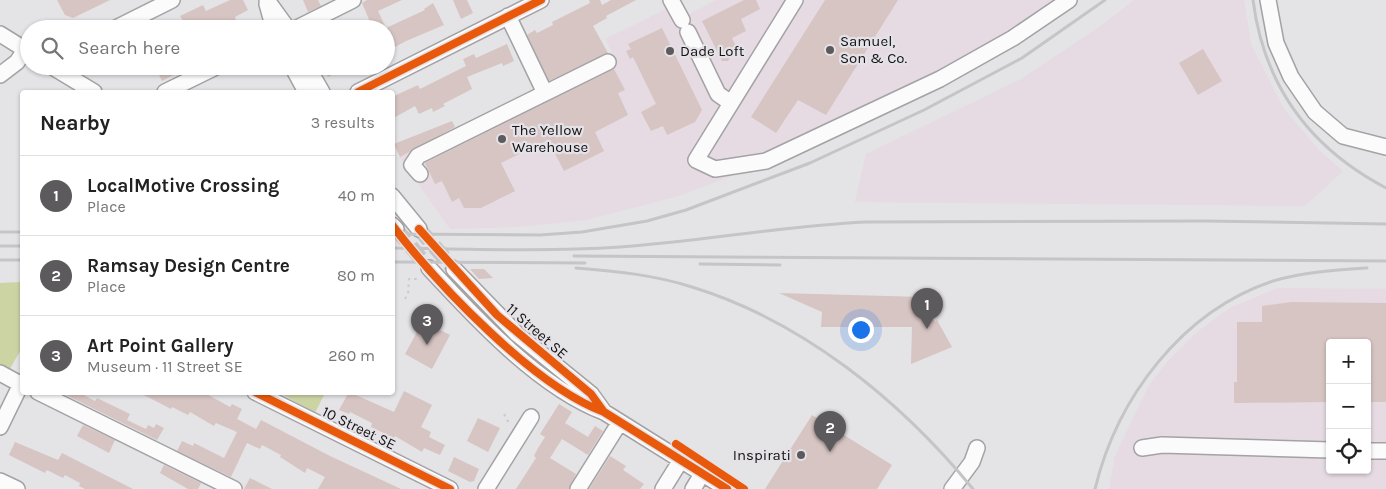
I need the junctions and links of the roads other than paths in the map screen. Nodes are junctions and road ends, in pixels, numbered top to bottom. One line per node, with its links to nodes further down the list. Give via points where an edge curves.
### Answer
1 (172, 0): 10 (street)
2 (266, 0): 11 (street); 12 (street)
3 (353, 0): 13 (street)
4 (541, 0): 9 (street)
5 (671, 0): 31 (street, via 718,94)
6 (795, 0): 31 (street)
7 (1069, 0): 31 (street, via 1013,38 940,78 766,160 715,169 696,160)
8 (1268, 0): 32 (street, via 1276,43 1291,77 1315,112 1343,136)
9 (508, 16): 18 (street); 30 (street)
10 (132, 20)
11 (272, 20)
12 (281, 20)
13 (313, 20)
14 (0, 34): 15 (street)
15 (20, 47)
16 (20, 59): 19 (street)
17 (608, 62): 30 (street)
18 (395, 73)
19 (0, 74)
20 (66, 75): 25 (street)
21 (200, 75): 26 (street)
22 (297, 75): 27 (street)
23 (312, 75): 28 (street)
24 (392, 75): 29 (street)
25 (91, 90)
26 (169, 90)
27 (305, 90)
28 (321, 90)
29 (362, 90)
30 (545, 93): 33 (street, via 418,156 412,165)
31 (731, 103)
32 (1386, 147)
33 (420, 174)
34 (395, 200): 35 (street)
35 (419, 230)
36 (429, 268): 43 (street, 11 Street SE, via 471,313 526,362 582,403)
37 (454, 269): 43 (street, 11 Street SE, via 517,334 591,394)
38 (0, 373): 39 (street)
39 (20, 383)
40 (20, 388): 46 (street)
41 (44, 395): 56 (street)
42 (261, 395): 57 (street, 10 Street SE)
43 (604, 412): 45 (street, 11 Street SE)
44 (531, 417): 58 (street)
45 (620, 422): 52 (street, 11 Street SE); 59 (street)
46 (0, 428)
47 (977, 448): 63 (street, via 972,462)
48 (1142, 448): 49 (street, via 1162,445)
49 (1326, 450)
50 (1371, 451): 51 (street)
51 (1386, 451)
52 (681, 460): 53 (street, 11 Street SE); 60 (street)
53 (702, 474): 61 (street); 62 (street, 11 Street SE)
54 (0, 480): 55 (street)
55 (17, 489)
56 (234, 489)
57 (450, 489)
58 (486, 489)
59 (578, 489)
60 (663, 489)
61 (693, 489)
62 (727, 489)
63 (952, 489)

